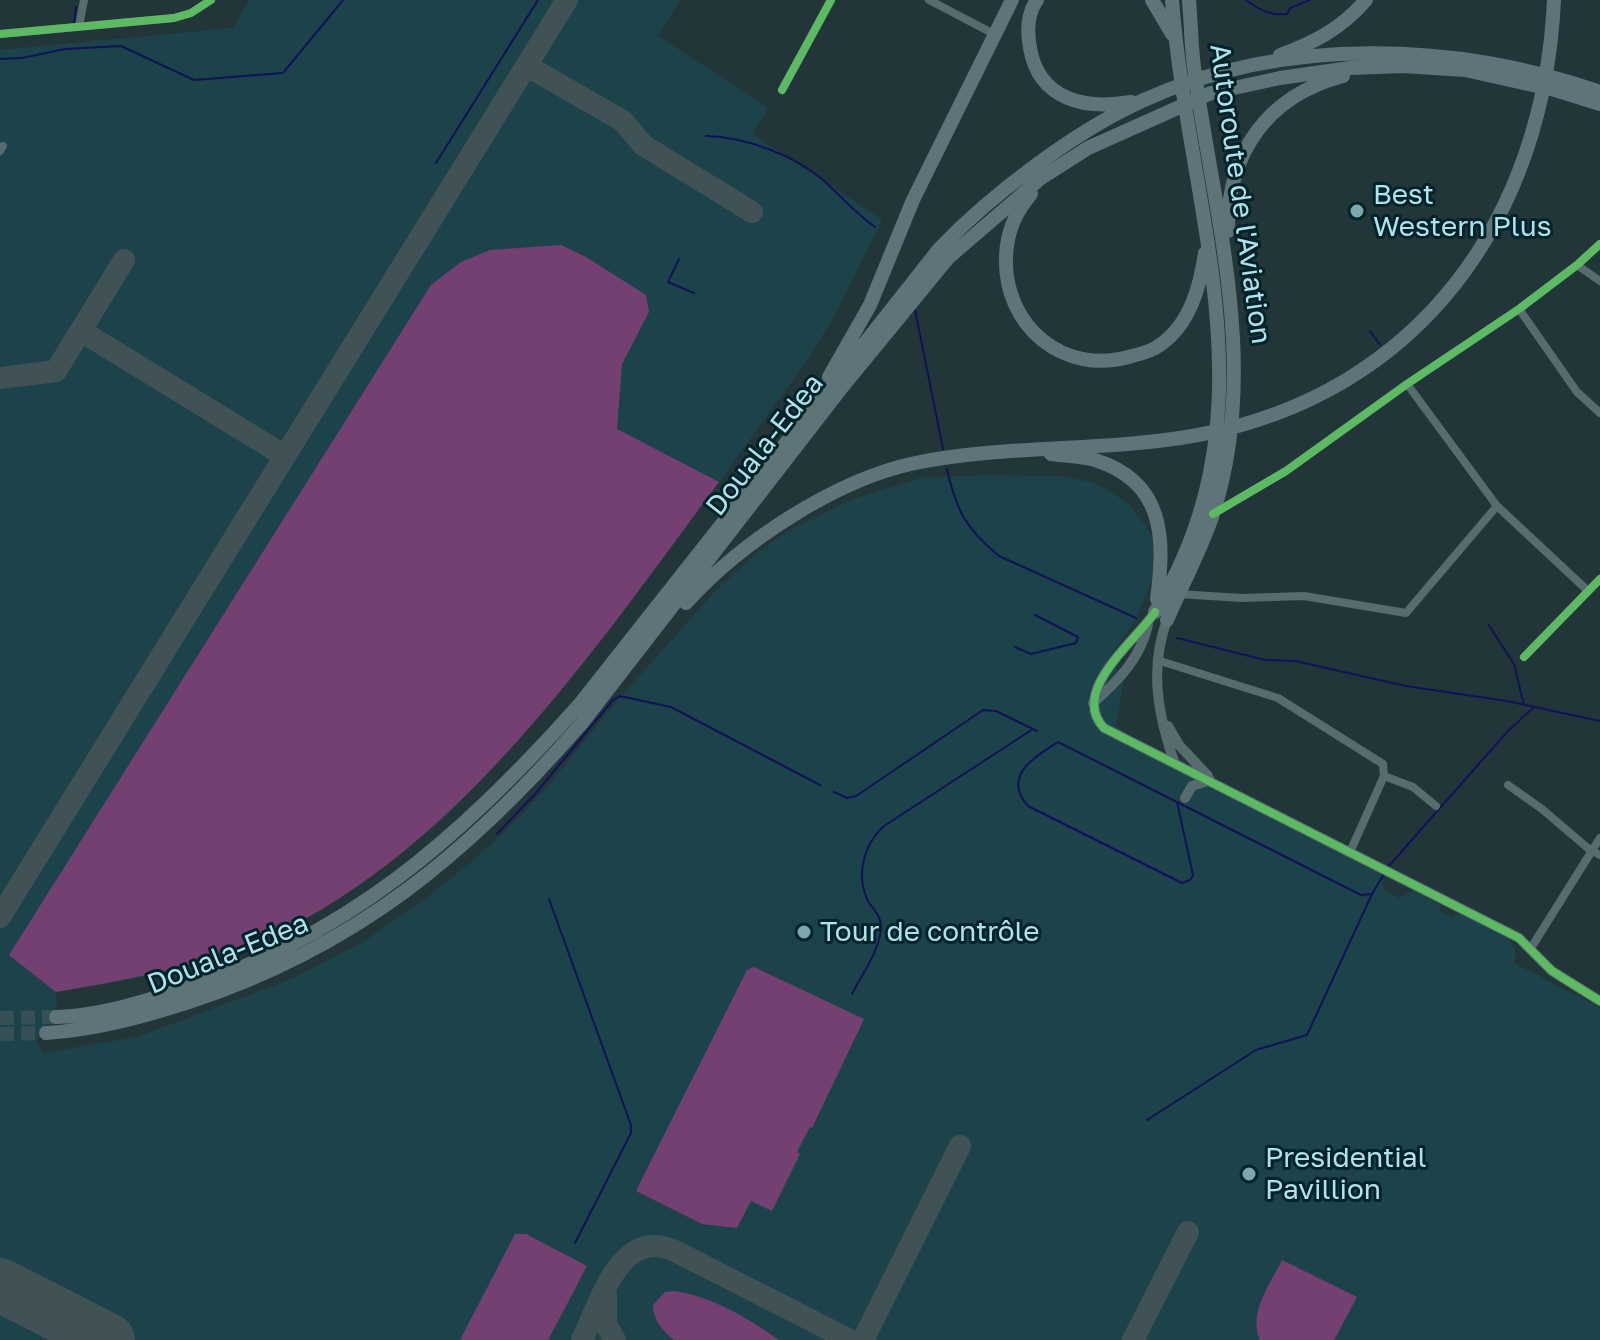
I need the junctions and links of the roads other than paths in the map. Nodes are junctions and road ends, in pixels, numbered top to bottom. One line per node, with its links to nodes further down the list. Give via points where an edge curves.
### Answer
1 (84, 0): 12 (street)
2 (211, 0): 12 (street, via 174,18)
3 (831, 0): 19 (street)
4 (929, 0): 14 (street)
5 (1012, 0): 14 (highway)
6 (1037, 0): 21 (highway, via 1028,23 1039,78 1083,104)
7 (1152, 0): 15 (highway)
8 (1172, 0): 15 (highway, Autoroute de l'Aviation)
9 (1189, 0): 16 (highway, Autoroute de l'Aviation)
10 (1366, 0): 17 (highway, via 1338,28 1307,46)
11 (1554, 0): 34 (highway, via 1539,105 1509,201 1483,248 1436,306 1388,352 1322,394 1254,421 1195,435)
12 (79, 26): 13 (street)
13 (0, 34)
14 (994, 34): 33 (highway, via 913,200 870,305)
15 (1175, 40): 16 (highway, Autoroute de l'Aviation)
16 (1187, 67): 23 (highway, Autoroute de l'Aviation)
17 (1236, 70): 20 (highway, Douala-Edea, via 1345,55 1431,54 1533,70); 21 (highway, Douala-Edea)
18 (1507, 78): 22 (highway, Douala-Edea); 24 (highway, Douala-Edea, via 1403,66 1312,72 1211,93); 29 (highway, via 1431,71 1353,74 1317,83 1286,102 1247,143 1237,164 1228,208)
19 (782, 90)
20 (1600, 92)
21 (1143, 100): 33 (highway, Douala-Edea, via 1038,165 957,230)
22 (1600, 104)
23 (1196, 120): 25 (highway, Autoroute de l'Aviation); 29 (highway, Autoroute de l'Aviation)
24 (1088, 148): 25 (highway, via 1044,180 1022,204 1011,228 1005,271 1012,298 1022,319 1059,352 1086,362 1114,362 1159,346 1176,330 1196,296); 43 (highway, Douala-Edea, via 1041,178 948,258)
25 (1208, 233): 39 (highway, Autoroute de l'Aviation, via 1220,350 1218,415 1200,511)
26 (1600, 244): 27 (street)
27 (1577, 265): 28 (street); 30 (street)
28 (1600, 281)
29 (1229, 287): 36 (highway, Autoroute de l'Aviation, via 1234,402)
30 (1519, 309): 31 (street); 32 (street, via 1577,392)
31 (1407, 384): 35 (street); 36 (street, via 1286,471)
32 (1600, 413)
33 (805, 417): 57 (highway, Douala-Edea, via 579,705 533,757 432,852 348,914 264,959 136,1003)
34 (1022, 451): 40 (highway, via 1091,459 1115,468 1148,499 1161,537); 43 (highway, via 898,467 799,513 700,588)
35 (1497, 506): 38 (street); 39 (street, via 1406,613 1304,596)
36 (1213, 514): 39 (highway, Autoroute de l'Aviation)
37 (1600, 579): 38 (street)
38 (1587, 590): 41 (street)
39 (1172, 593): 40 (highway, Autoroute de l'Aviation)
40 (1157, 618): 42 (street, Autoroute de l'Aviation); 45 (street, via 1129,666 1093,703 1104,728)
41 (1524, 657)
42 (1157, 660): 44 (street, Autoroute de l'Aviation); 46 (street, via 1278,698 1383,764)
43 (619, 677): 58 (highway, Douala-Edea, via 541,770 460,848 350,931 217,993 137,1017)
44 (1160, 711): 45 (street, Autoroute de l'Aviation); 47 (street, via 1179,745)
45 (1175, 764): 47 (street)
46 (1384, 776): 50 (street, via 1404,782); 53 (street)
47 (1214, 782): 49 (street, via 1192,786); 53 (street)
48 (1508, 785): 52 (street)
49 (1185, 798)
50 (1436, 806)
51 (1600, 838): 52 (street)
52 (1590, 850): 54 (street); 55 (street)
53 (1350, 852): 55 (street)
54 (1600, 855)
55 (1531, 948): 56 (street, via 1552,971)
56 (1600, 1001)
57 (56, 1017)
58 (46, 1033)

